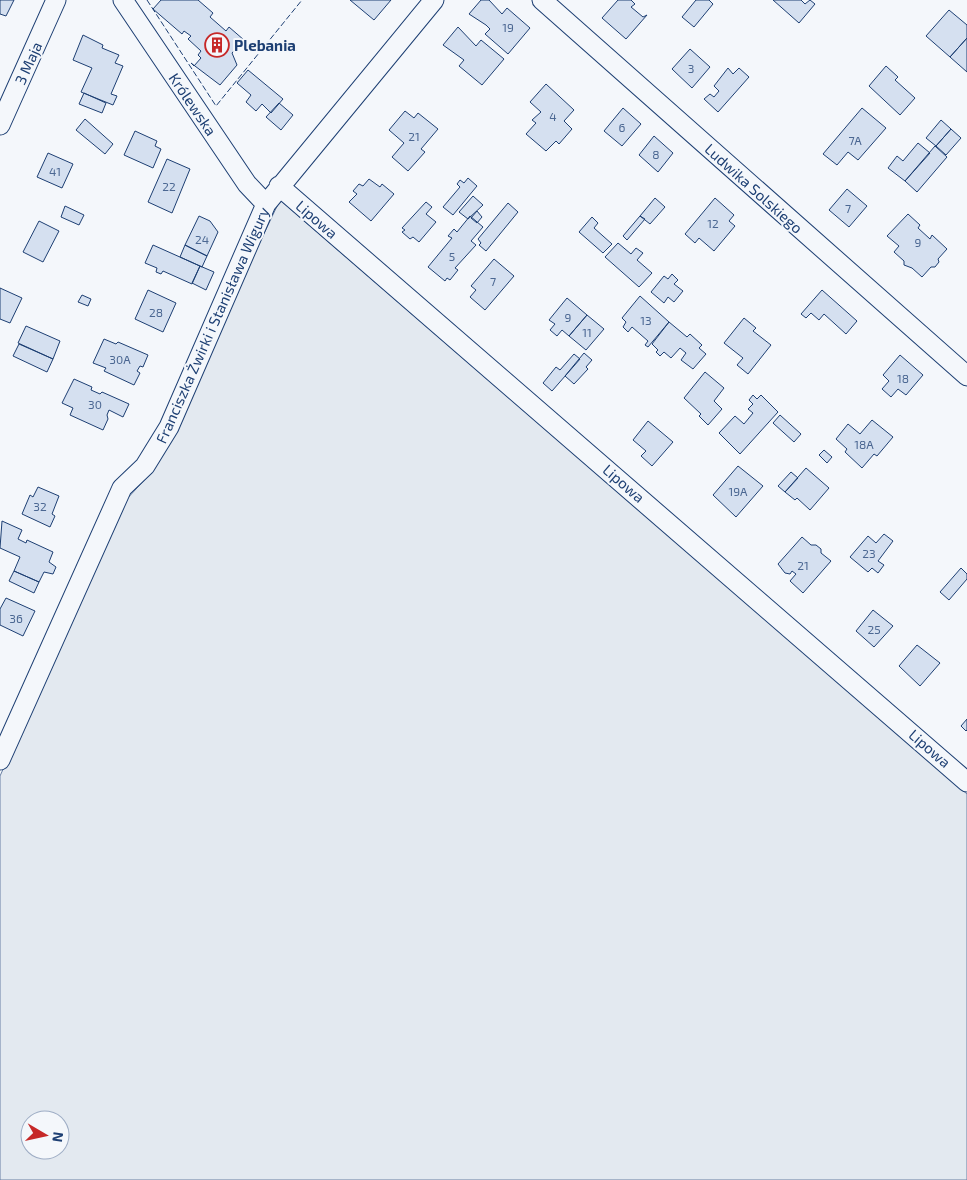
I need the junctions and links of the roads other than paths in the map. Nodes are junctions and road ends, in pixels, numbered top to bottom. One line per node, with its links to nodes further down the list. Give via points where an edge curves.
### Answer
1 (56, 0): 5 (street, 3 Maja)
2 (123, 0): 7 (street, Królewska, via 246,184)
3 (434, 0): 6 (street, Franciszka Żwirki i Stanisława Wigury)
4 (542, 0): 8 (street, Ludwika Solskiego)
5 (0, 125)
6 (279, 186): 7 (street, Franciszka Żwirki i Stanisława Wigury); 10 (street, Lipowa)
7 (266, 204): 9 (street, Franciszka Żwirki i Stanisława Wigury, via 169,426 146,466 122,488)
8 (967, 376)
9 (0, 760)
10 (967, 782)

